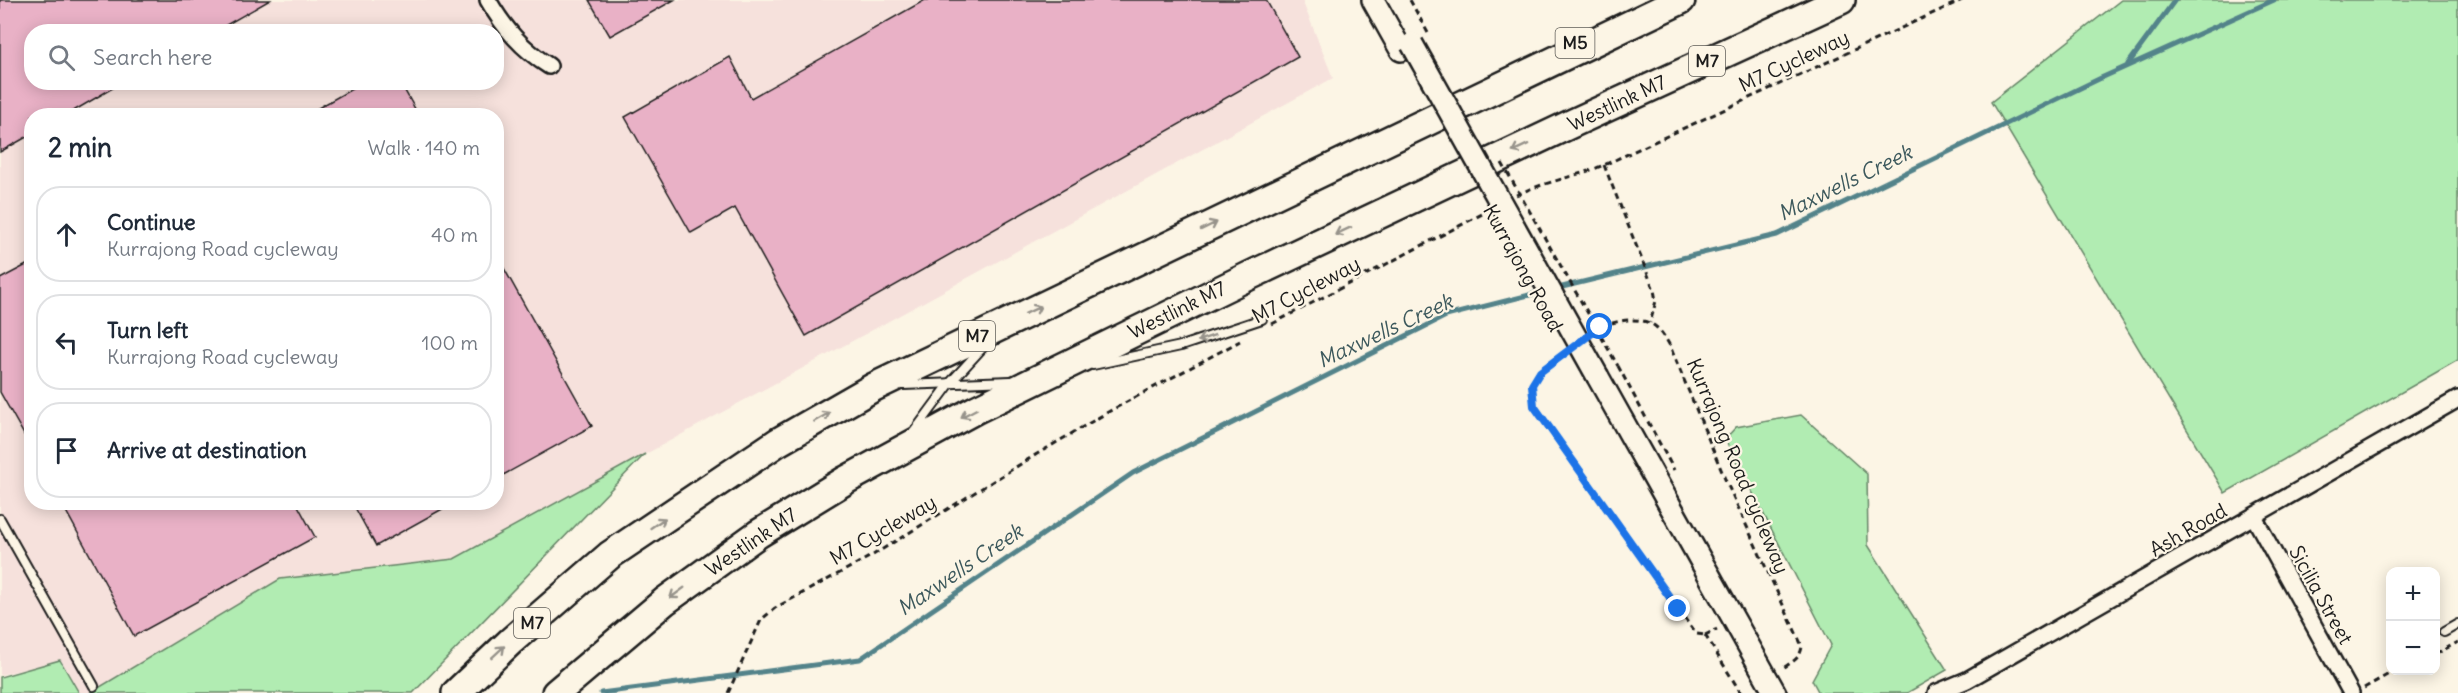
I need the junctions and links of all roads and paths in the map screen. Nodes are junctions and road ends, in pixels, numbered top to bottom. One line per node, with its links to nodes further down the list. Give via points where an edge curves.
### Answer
1 (488, 0): 11 (street, via 514,39)
2 (1373, 0): 10 (main road, Kurrajong Road)
3 (1387, 0): 10 (main road, Kurrajong Road)
4 (1410, 0): 10 (path)
5 (1659, 0): 12 (highway, M5)
6 (1681, 0): 12 (highway, M7)
7 (1816, 0): 13 (highway, M7, via 1594,108)
8 (1841, 0): 13 (highway, Westlink M7 / M7)
9 (1962, 0): 15 (path, M7 Cycleway)
10 (1414, 42): 27 (main road, Kurrajong Road)
11 (549, 66)
12 (1493, 90): 19 (highway, M7, one-way to 12)
13 (1573, 123): 26 (highway, Westlink M7 / M7, one-way to 26)
14 (1500, 158): 25 (path, bridge)
15 (1604, 165): 16 (path, M7 Cycleway, via 1538,185); 20 (path, via 1654,290 1656,301)
16 (1513, 197)
17 (1493, 208): 21 (path, M7 Cycleway)
18 (1262, 319): 26 (lane, one-way to 26, via 1181,346)
19 (1004, 323): 28 (lane); 29 (highway, M7)
20 (1650, 324): 22 (path, via 1606,324); 40 (path, Kurrajong Road cycleway, via 1670,346 1802,646 1796,659)
21 (1264, 328)
22 (1592, 333)
23 (1245, 338): 45 (path, M7 Cycleway, via 1036,454 873,555 767,614)
24 (1567, 351): 37 (path, via 1535,377 1534,406 1694,630)
25 (1618, 366)
26 (1035, 379): 28 (lane); 31 (highway, Westlink M7 / M7, one-way to 31)
27 (1593, 380): 35 (main road, Kurrajong Road); 48 (main road, Kurrajong Road)
28 (951, 382): 29 (lane); 31 (lane)
29 (874, 387): 43 (highway, M7, one-way to 29, via 609,555 778,442)
30 (2458, 399): 32 (street, Ash Road)
31 (900, 450): 44 (highway, Westlink M7 / M7, one-way to 44, via 758,534 665,601)
32 (2254, 517): 49 (street, Ash Road, via 1966,680); 50 (street, Sicilia Street)
33 (0, 519): 42 (lane)
34 (2458, 624): 36 (lane)
35 (1724, 625): 37 (path); 47 (main road, Kurrajong Road)
36 (2444, 632)
37 (1705, 635): 46 (path)
38 (2458, 642): 39 (path)
39 (2440, 652)
40 (1781, 669)
41 (2387, 675): 50 (path)
42 (94, 686)
43 (456, 693)
44 (556, 693)
45 (728, 693)
46 (1741, 693)
47 (1762, 693)
48 (1775, 693)
49 (1936, 693)
50 (2353, 693)

